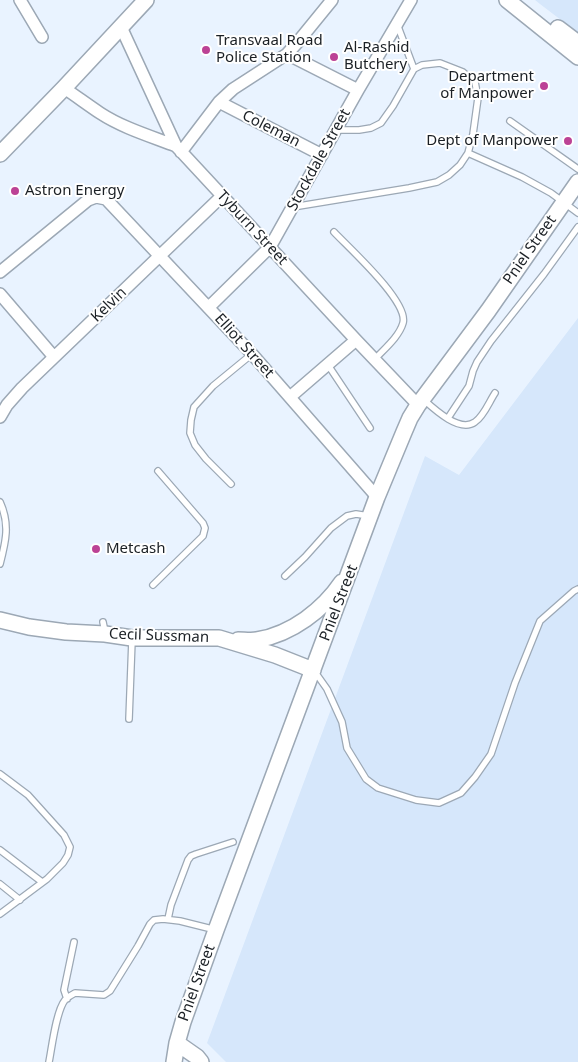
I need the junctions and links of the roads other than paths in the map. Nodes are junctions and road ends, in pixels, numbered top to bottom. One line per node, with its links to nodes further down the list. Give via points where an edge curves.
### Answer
1 (20, 0): 9 (street)
2 (146, 0): 8 (street)
3 (332, 0): 11 (street)
4 (411, 0): 7 (street, Stockdale Street)
5 (507, 0): 12 (street)
6 (521, 0): 10 (street)
7 (397, 24): 13 (lane); 15 (street, Stockdale Street)
8 (121, 27): 14 (street); 20 (street, Tyburn Street)
9 (42, 37)
10 (578, 43)
11 (287, 54): 15 (street); 16 (street, via 232,89)
12 (578, 57)
13 (414, 68): 18 (lane, via 381,123 359,130); 21 (lane, via 440,63 463,72 475,82 478,98)
14 (64, 88): 19 (street); 20 (street, via 115,122)
15 (358, 90): 18 (street, Stockdale Street)
16 (219, 102): 20 (street); 22 (street, Coleman)
17 (510, 121): 23 (lane)
18 (336, 130): 22 (street, Stockdale Street)
19 (2, 147)
20 (178, 149): 25 (street, Tyburn Street)
21 (468, 153): 26 (lane, via 522,177); 27 (lane, via 460,165 437,182)
22 (322, 155): 27 (street, Stockdale Street)
23 (578, 168)
24 (578, 182): 26 (street, Pniel Street)
25 (222, 196): 31 (street, Tyburn Street); 32 (street, Kelvin)
26 (564, 202): 28 (lane); 43 (street, Pniel Street)
27 (293, 207): 31 (street, Stockdale Street)
28 (578, 213)
29 (578, 226): 45 (lane, via 491,341 477,362 470,386)
30 (334, 232): 39 (lane, via 386,286 402,309 404,321 398,333)
31 (270, 247): 35 (street, Stockdale Street); 36 (street, Tyburn Street)
32 (159, 256): 33 (street, Elliot Street, via 106,199 96,197 88,200); 35 (street, Elliot Street); 38 (street, Kelvin)
33 (0, 272)
34 (0, 294): 38 (street)
35 (209, 308): 37 (street, Elliot Street)
36 (356, 340): 39 (street, Tyburn Street); 40 (street)
37 (252, 354): 42 (street, Elliot Street); 48 (lane, via 213,386 194,407 191,420 190,433 195,445)
38 (54, 357): 44 (street, Kelvin, via 22,388)
39 (374, 359): 43 (street, Tyburn Street)
40 (328, 365): 42 (street); 46 (lane)
41 (495, 393): 45 (lane, via 474,423 466,426)
42 (290, 397): 49 (street, Elliot Street)
43 (420, 402): 45 (lane); 49 (street, Pniel Street, via 404,432)
44 (0, 417)
45 (448, 418)
46 (370, 428)
47 (158, 471): 55 (lane, via 206,528 203,536)
48 (231, 484)
49 (378, 497): 51 (street, Pniel Street)
50 (0, 502): 53 (lane, via 7,523)
51 (371, 516): 52 (street, Pniel Street); 54 (lane, via 346,516)
52 (361, 543): 59 (street, via 336,592 308,617 275,635 257,640); 60 (street, Pniel Street)
53 (0, 564)
54 (285, 576)
55 (153, 585)
56 (578, 589): 60 (lane, via 540,621 491,754 461,794 439,803 416,800 378,788 366,779 347,748 342,722 327,689)
57 (0, 620): 58 (street, Cecil Sussman, via 66,632 104,628)
58 (132, 638): 59 (street, Cecil Sussman); 61 (lane)
59 (219, 638): 60 (street, Cecil Sussman)
60 (313, 670): 70 (street, Pniel Street)
61 (129, 720)
62 (0, 774): 65 (lane, via 28,795 64,835 70,847 63,863)
63 (233, 842): 69 (lane, via 191,856)
64 (0, 850): 65 (lane)
65 (42, 882): 67 (lane)
66 (0, 884): 67 (lane)
67 (20, 900): 68 (lane)
68 (0, 914)
69 (168, 919): 70 (lane); 72 (lane, via 154,920 150,924 110,991 104,995 75,993)
70 (216, 930): 73 (street, Pniel Street)
71 (74, 942): 72 (lane, via 64,990)
72 (67, 999): 74 (lane, via 61,1007)
73 (177, 1043): 75 (street, Pniel Street); 76 (street)
74 (49, 1062)
75 (175, 1062)
76 (201, 1062)

